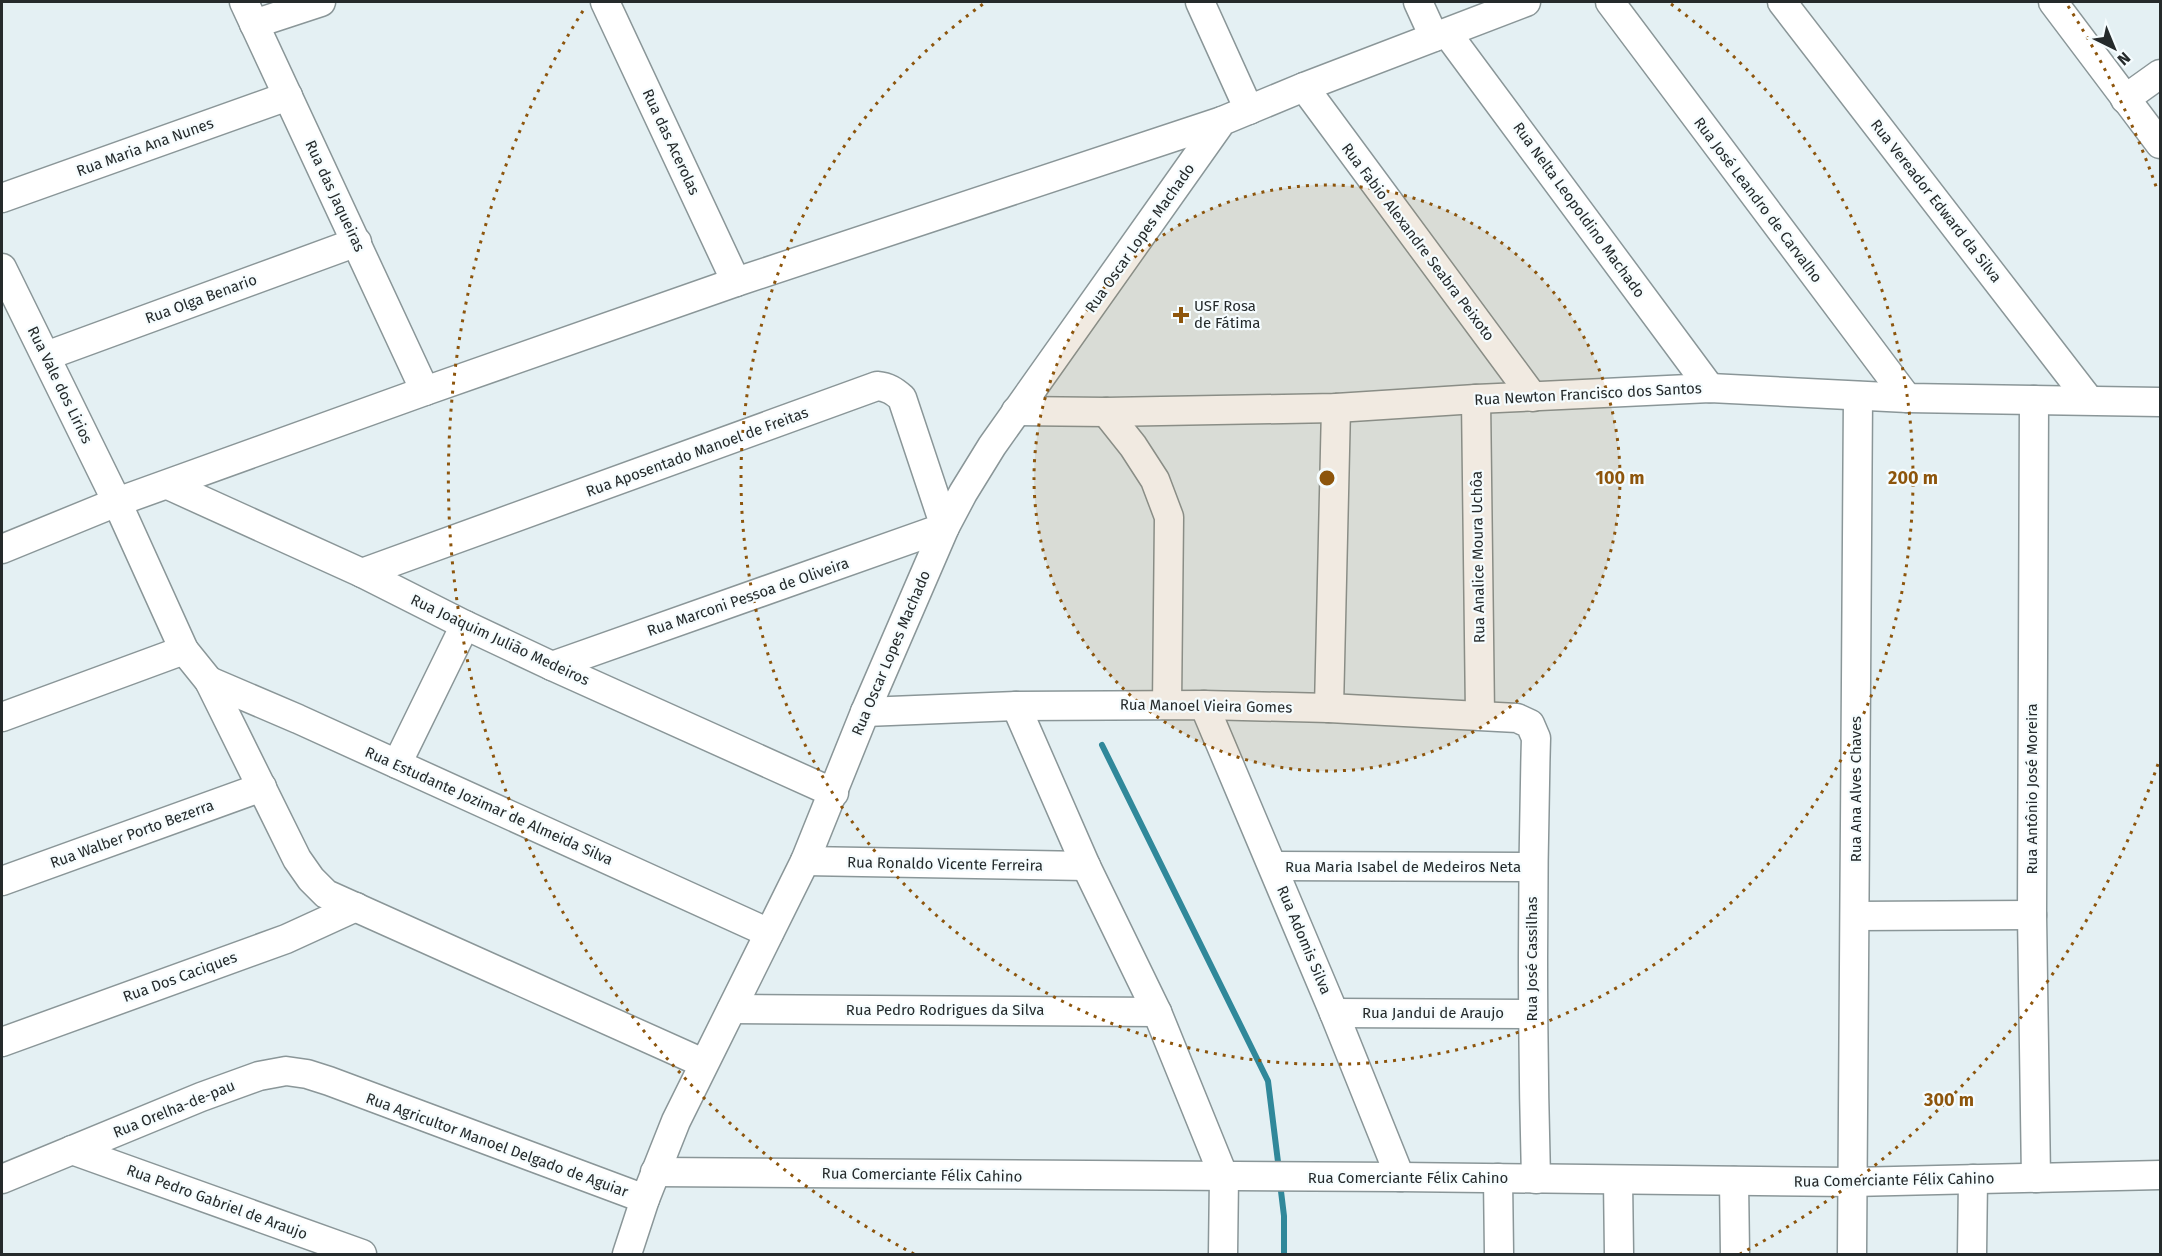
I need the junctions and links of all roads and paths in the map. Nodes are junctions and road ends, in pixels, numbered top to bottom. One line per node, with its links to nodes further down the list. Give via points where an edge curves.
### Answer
1 (321, 2): 9 (street)
2 (605, 2): 21 (street, Rua das Acerolas)
3 (1200, 2): 15 (street)
4 (1418, 2): 10 (street, Rua Nelta Leopoldino Machado)
5 (1527, 2): 10 (street)
6 (1610, 2): 27 (street, Rua José Leandro de Carvalho)
7 (1782, 2): 30 (street, Rua Vereador Edward da Silva)
8 (2053, 2): 14 (street)
9 (249, 13): 13 (street, Rua das Jaqueiras)
10 (1440, 35): 12 (street); 23 (street, Rua Nelta Leopoldino Machado)
11 (2160, 74): 14 (street)
12 (1304, 87): 15 (street); 26 (street, Rua Fabio Alexandre Seabra Peixoto)
13 (288, 96): 18 (street, Rua Maria Ana Nunes); 19 (street, Rua das Jaqueiras)
14 (2126, 99): 17 (street)
15 (1248, 110): 16 (street)
16 (1222, 121): 21 (street); 33 (street, Rua Oscar Lopes Machado)
17 (2160, 144)
18 (2, 198)
19 (357, 242): 22 (street, Rua Olga Benario); 24 (street, Rua das Jaqueiras)
20 (2, 268): 22 (street, Rua Vale dos Lirios)
21 (736, 282): 24 (street)
22 (46, 357): 36 (street, Rua Vale dos Lirios)
23 (1710, 388): 25 (street, Rua Newton Francisco dos Santos); 26 (street, Rua Newton Francisco dos Santos)
24 (425, 391): 35 (street)
25 (1858, 396): 27 (street, Rua Newton Francisco dos Santos); 62 (street, Rua Ana Alves Chaves)
26 (1533, 397): 28 (street, Rua Newton Francisco dos Santos)
27 (1907, 398): 29 (street, Rua Newton Francisco dos Santos)
28 (1476, 399): 32 (street, Rua Newton Francisco dos Santos); 49 (street, Rua Analice Moura Uchôa)
29 (2034, 400): 30 (street, Rua Newton Francisco dos Santos); 61 (street, Rua Antônio José Moreira)
30 (2089, 400): 31 (street, Rua Newton Francisco dos Santos)
31 (2160, 402)
32 (1336, 408): 34 (street, Rua Newton Francisco dos Santos); 47 (street)
33 (1016, 411): 34 (street, Rua Newton Francisco dos Santos); 37 (street, Rua Oscar Lopes Machado)
34 (1106, 412): 44 (street, via 1155,480 1169,517)
35 (168, 485): 36 (street); 39 (street, Rua Joaquim Julião Medeiros)
36 (117, 502): 38 (street); 41 (street, Rua Vale dos Lirios)
37 (945, 527): 39 (street, Rua Aposentado Manoel de Freitas, via 902,398 895,391 877,386); 42 (street, Rua Marconi Pessoa de Oliveira); 48 (street, Rua Oscar Lopes Machado)
38 (9, 538)
39 (362, 573): 40 (street, Rua Joaquim Julião Medeiros)
40 (465, 625): 42 (street, Rua Joaquim Julião Medeiros); 52 (street)
41 (184, 650): 43 (street, Rua Vale dos Lirios); 50 (street)
42 (552, 666): 54 (street, Rua Joaquim Julião Medeiros)
43 (209, 681): 52 (street, Rua Estudante Jozimar de Almeida Silva); 53 (street)
44 (1167, 705): 45 (street, Rua Manoel Vieira Gomes); 46 (street, Rua Manoel Vieira Gomes)
45 (1204, 705): 47 (street, Rua Manoel Vieira Gomes); 57 (street, Rua Adomis Silva)
46 (1016, 706): 48 (street, Rua Manoel Vieira Gomes); 56 (street)
47 (1329, 708): 49 (street, Rua Manoel Vieira Gomes)
48 (866, 712): 54 (street, Rua Oscar Lopes Machado)
49 (1480, 715): 51 (street, Rua Manoel Vieira Gomes, via 1524,720)
50 (2, 717)
51 (1536, 738): 58 (street, Rua José Cassilhas)
52 (397, 764): 63 (street, Rua Estudante Jozimar de Almeida Silva)
53 (262, 787): 59 (street, Rua Walber Porto Bezerra); 60 (street, via 311,879 327,894)
54 (834, 793): 55 (street, Rua Oscar Lopes Machado)
55 (805, 861): 56 (street, Rua Ronaldo Vicente Ferreira); 63 (street, Rua Oscar Lopes Machado)
56 (1086, 866): 65 (street)
57 (1273, 866): 58 (street, Rua Maria Isabel de Medeiros Neta); 66 (street, Rua Adomis Silva)
58 (1532, 867): 67 (street, Rua José Cassilhas)
59 (2, 881)
60 (356, 907): 68 (street, Rua Dos Caciques, via 286,939); 69 (street)
61 (2032, 915): 62 (street); 77 (street, Rua Antônio José Moreira)
62 (1855, 916): 83 (street, Rua Ana Alves Chaves)
63 (768, 933): 64 (street, Rua Oscar Lopes Machado)
64 (732, 1009): 65 (street, Rua Pedro Rodrigues da Silva); 69 (street, Rua Oscar Lopes Machado)
65 (1157, 1012): 74 (street)
66 (1334, 1013): 67 (street, Rua Jandui de Araujo); 75 (street, Rua Adomis Silva)
67 (1532, 1014): 79 (street, Rua José Cassilhas)
68 (2, 1042)
69 (703, 1064): 72 (street, Rua Oscar Lopes Machado)
70 (350, 1090): 71 (street, Rua Orelha-de-pau, via 307,1074 286,1071 259,1076); 84 (street, Rua Agricultor Manoel Delgado de Aguiar)
71 (72, 1150): 78 (street, Rua Orelha-de-pau); 85 (street, Rua Pedro Gabriel de Araujo)
72 (655, 1172): 74 (street, Rua Comerciante Félix Cahino); 84 (street, Rua Oscar Lopes Machado)
73 (2160, 1175): 77 (street, Rua Comerciante Félix Cahino)
74 (1224, 1177): 75 (street, Rua Comerciante Félix Cahino); 87 (street)
75 (1400, 1177): 76 (street, Rua Comerciante Félix Cahino)
76 (1498, 1178): 79 (street, Rua Comerciante Félix Cahino); 88 (street)
77 (2036, 1178): 80 (street, Rua Comerciante Félix Cahino)
78 (2, 1179)
79 (1536, 1179): 81 (street, Rua Comerciante Félix Cahino)
80 (1973, 1179): 83 (street, Rua Comerciante Félix Cahino); 92 (street)
81 (1618, 1180): 82 (street, Rua Comerciante Félix Cahino); 89 (street)
82 (1734, 1181): 83 (street, Rua Comerciante Félix Cahino); 90 (street)
83 (1852, 1182): 91 (street, Rua Ana Alves Chaves)
84 (645, 1199): 86 (street, Rua Oscar Lopes Machado)
85 (362, 1254)
86 (627, 1254)
87 (1223, 1254)
88 (1499, 1254)
89 (1619, 1254)
90 (1735, 1254)
91 (1852, 1254)
92 (1972, 1254)

